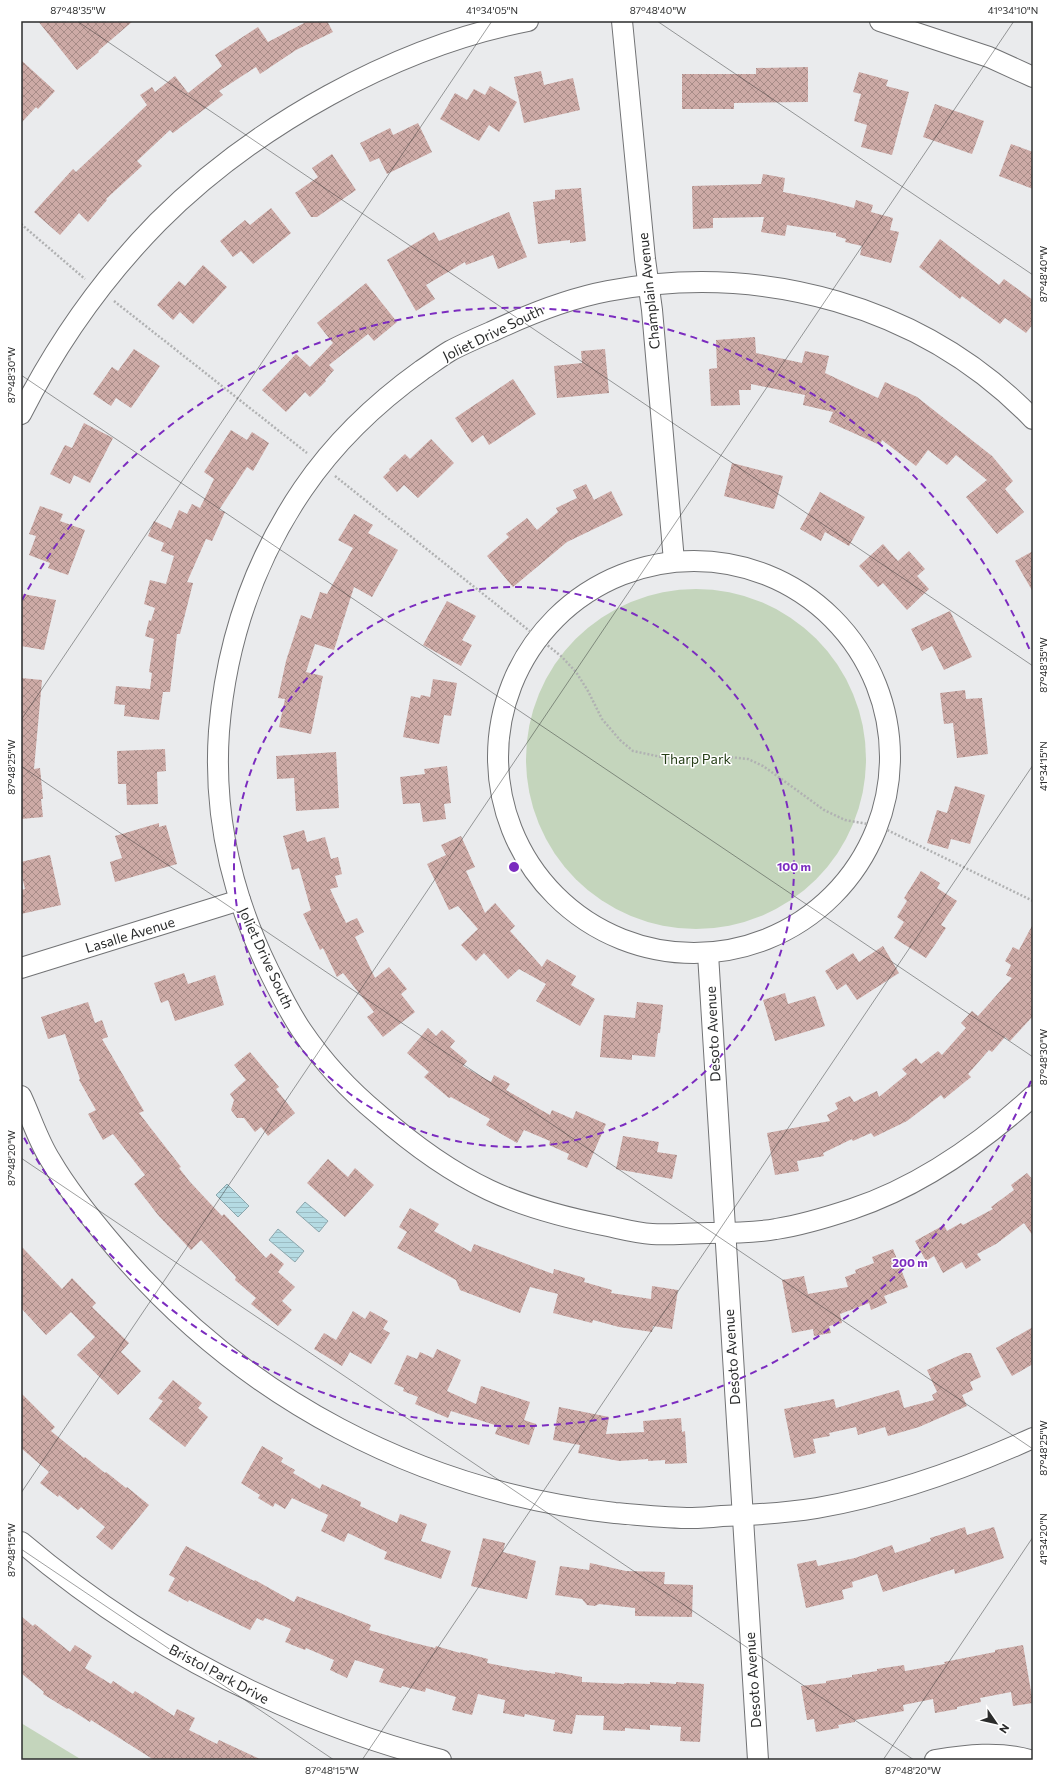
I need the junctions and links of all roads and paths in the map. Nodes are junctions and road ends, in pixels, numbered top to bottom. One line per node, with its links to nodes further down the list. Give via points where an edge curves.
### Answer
1 (528, 21): 7 (street, via 490,29 410,56 369,74 283,123 229,161 158,222)
2 (622, 21): 6 (street, Champlain Avenue)
3 (880, 21): 4 (street, via 989,57)
4 (1033, 77)
5 (21, 224): 7 (path, via 79,275)
6 (648, 284): 9 (street, Joliet Drive South, via 713,281 778,287 840,301 890,321 939,345 982,374); 10 (street, Joliet Drive South, via 589,295 550,306 446,353 373,409); 11 (street, Champlain Avenue)
7 (99, 289): 8 (street, via 54,354); 10 (path)
8 (21, 414)
9 (1033, 419)
10 (321, 463): 12 (path); 14 (street, Joliet Drive South, via 280,524 270,545 252,585 236,631 227,669 218,749 219,796 222,829)
11 (674, 561): 12 (street, via 633,570 581,596); 13 (street, via 742,565 803,592 840,624 872,670 888,717 892,756 888,795)
12 (538, 638): 13 (path, via 576,672 602,719 633,752 666,758 729,757 748,760 763,766 824,810 844,820); 16 (street, via 513,679 501,720 499,784 516,841 545,886 586,923 633,945 670,953)
13 (879, 826): 15 (path); 16 (street, via 865,856 822,907 780,935 745,948)
14 (240, 900): 17 (street, Lasalle Avenue); 20 (street, Joliet Drive South, via 247,923 280,994 303,1032 343,1082 392,1127 423,1150 488,1189 566,1218 648,1234)
15 (1033, 901)
16 (708, 954): 20 (street, Desoto Avenue)
17 (21, 968)
18 (21, 1096): 22 (street, via 49,1159 81,1205 127,1261 211,1344 297,1405 368,1444 410,1462 497,1491 596,1511 695,1518)
19 (1033, 1096): 20 (street, Joliet Drive South, via 954,1159 894,1192 856,1208 802,1224 775,1230)
20 (725, 1233): 22 (street, Desoto Avenue)
21 (1033, 1438): 22 (street, via 971,1465 886,1492 819,1508)
22 (742, 1516): 25 (street, Desoto Avenue)
23 (21, 1542): 24 (street, Bristol Park Drive, via 118,1615 164,1645 236,1685 330,1725)
24 (441, 1760)
25 (758, 1760)
26 (935, 1760): 27 (street, via 985,1754)
27 (1030, 1760)

